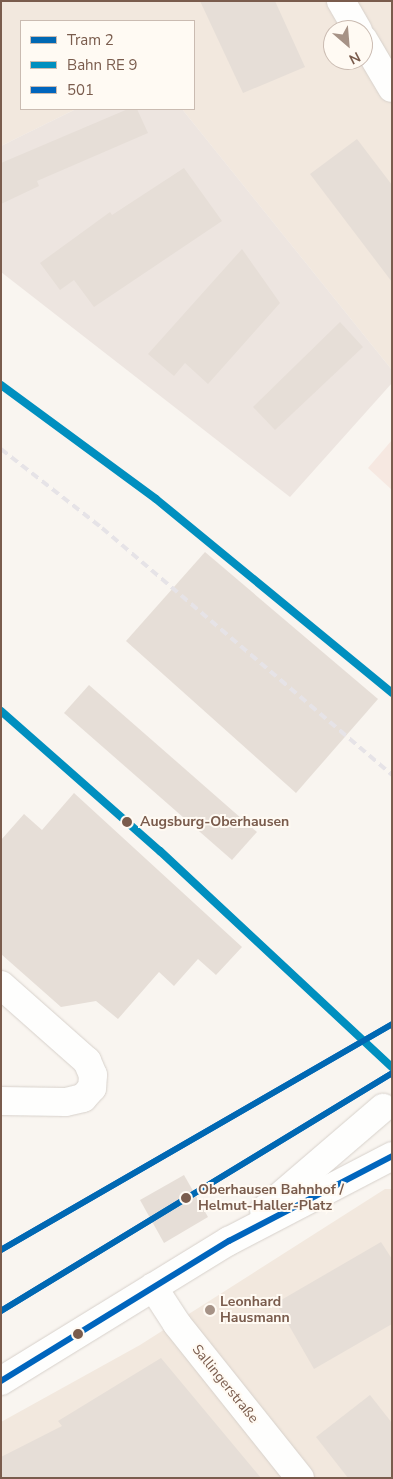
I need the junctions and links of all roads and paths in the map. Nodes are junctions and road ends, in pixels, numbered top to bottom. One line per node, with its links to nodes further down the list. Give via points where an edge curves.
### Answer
1 (341, 1): 2 (street)
2 (352, 20)
3 (373, 56): 4 (street)
4 (392, 88)
5 (1, 985): 6 (street, via 87,1061 93,1075 92,1088 83,1098 65,1102)
6 (1, 1101)
7 (382, 1108): 9 (street)
8 (392, 1156): 9 (street)
9 (229, 1241): 10 (street)
10 (153, 1288): 11 (street); 12 (street, Sallingerstraße, via 177,1324)
11 (1, 1381)
12 (300, 1478)

